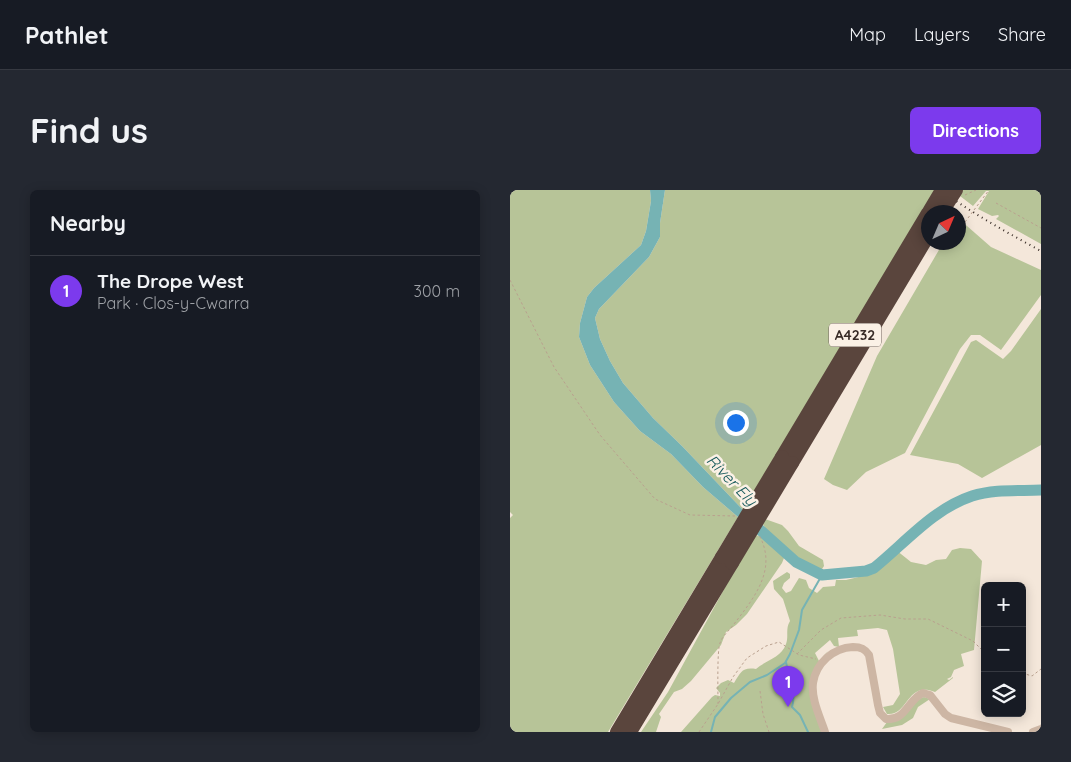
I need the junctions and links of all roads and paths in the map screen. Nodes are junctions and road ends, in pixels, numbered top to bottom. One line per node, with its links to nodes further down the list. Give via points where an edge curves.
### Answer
1 (942, 190): 5 (highway, A4232, bridge)
2 (956, 190): 6 (highway, A4232, bridge)
3 (989, 190): 7 (path, bridge)
4 (996, 202): 8 (path)
5 (935, 205)
6 (940, 205)
7 (966, 221)
8 (1041, 228)
9 (921, 231): 12 (highway, A4232)
10 (921, 247): 12 (highway, A4232)
11 (510, 280): 13 (path, via 554,367 600,435 655,499 690,515 734,515)
12 (787, 460): 15 (highway, A4232, bridge)
13 (740, 520)
14 (759, 535): 22 (path, via 767,561 765,575 719,643)
15 (727, 560): 24 (highway, A4232); 25 (highway, A4232)
16 (981, 649): 17 (path, via 973,641 928,619 880,615 841,618 821,630)
17 (797, 654): 18 (path); 22 (path, via 779,642 747,658)
18 (816, 659)
19 (1041, 669): 20 (path, via 1032,676)
20 (1026, 674)
21 (760, 691): 27 (path, via 762,714)
22 (718, 704): 26 (path)
23 (1041, 729): 30 (street)
24 (616, 732)
25 (630, 732)
26 (699, 732)
27 (769, 732)
28 (825, 732): 29 (street, via 814,698 816,673 835,651 860,647 871,660 880,713 886,719 902,715 923,693 930,695 951,718)
29 (1008, 732)
30 (1033, 732)

